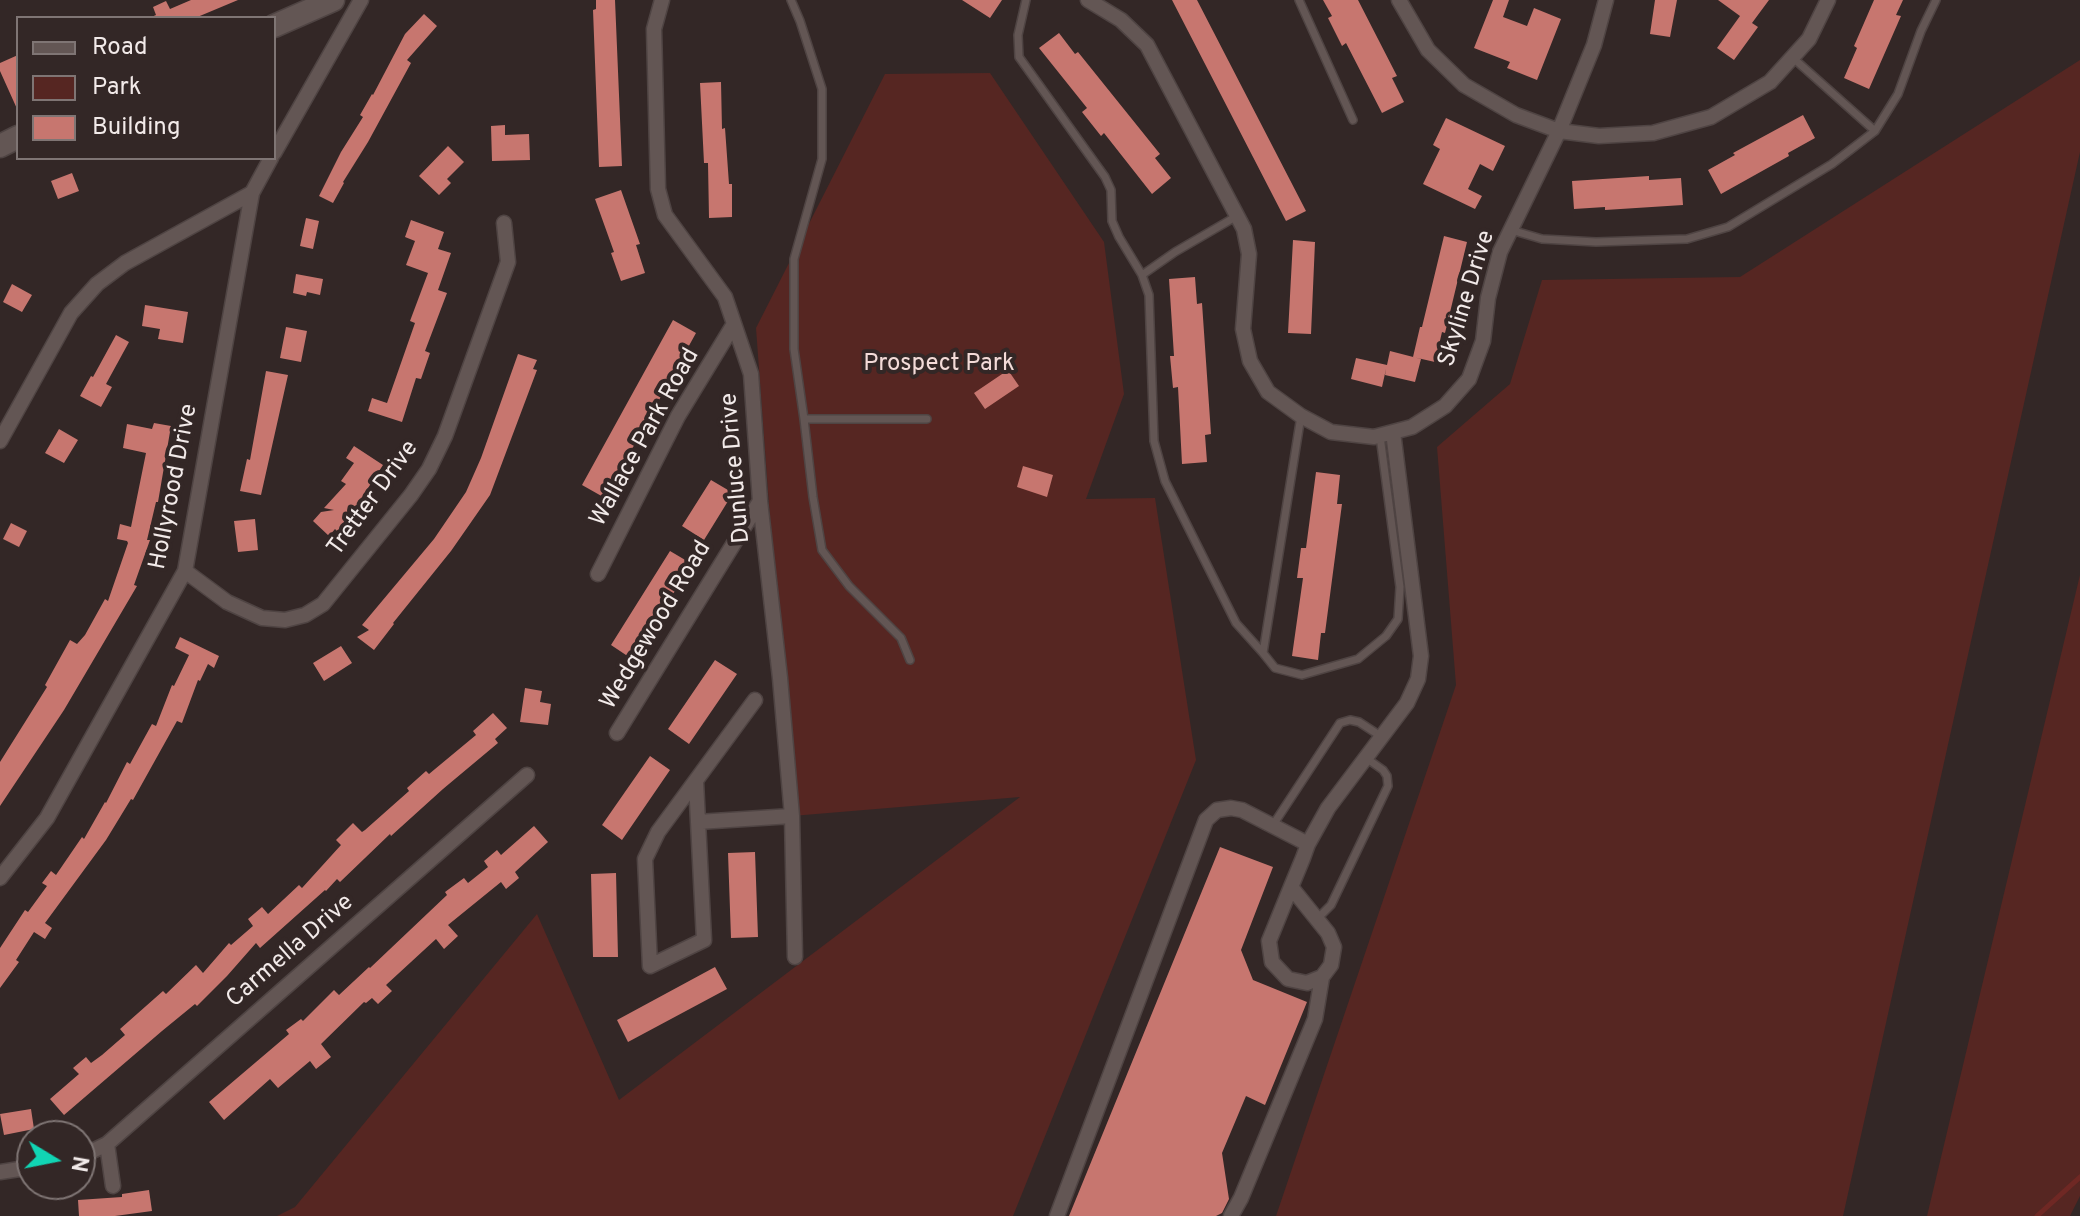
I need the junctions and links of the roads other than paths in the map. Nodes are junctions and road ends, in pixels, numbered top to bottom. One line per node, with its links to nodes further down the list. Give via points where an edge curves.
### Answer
1 (333, 0): 12 (street)
2 (361, 0): 17 (street, Hollyrood Drive)
3 (662, 0): 24 (street, Dunluce Drive, via 654,29 658,189 665,215 725,297)
4 (791, 0): 26 (lane, via 822,89 822,159 794,259 794,349)
5 (1026, 0): 23 (lane, via 1019,57 1105,177 1112,221)
6 (1088, 0): 20 (street, Skyline Drive, via 1121,20 1147,45)
7 (1299, 0): 14 (lane)
8 (1399, 0): 15 (street, via 1428,50 1464,85 1516,115)
9 (1606, 0): 15 (street, Skyline Drive)
10 (1828, 0): 13 (street, via 1809,39)
11 (1936, 0): 16 (lane, via 1898,94)
12 (276, 25)
13 (1792, 57): 15 (street, via 1770,82 1711,117 1653,133 1599,136); 16 (lane)
14 (1353, 120)
15 (1559, 131): 22 (street, Skyline Drive)
16 (1875, 131): 22 (lane, via 1832,164 1728,227 1687,239 1596,242 1542,239)
17 (276, 151)
18 (271, 160): 19 (street, Hollyrood Drive)
19 (252, 193): 29 (street, via 97,284 71,313); 31 (street, Hollyrood Drive)
20 (1237, 216): 23 (lane); 25 (street, Skyline Drive, via 1249,254 1243,329 1250,361 1268,392)
21 (504, 223): 31 (street, Tretter Drive, via 508,262 445,436 411,495 323,604 285,620 262,618 227,602)
22 (1511, 230): 28 (street, Skyline Drive, via 1500,252 1483,341 1469,379 1445,406 1412,427)
23 (1142, 275): 33 (lane, via 1149,295 1154,441 1165,481 1236,623)
24 (734, 324): 30 (street, Dunluce Drive, via 751,374); 32 (street, Wallace Park Road, via 678,416)
25 (1301, 416): 28 (street, Skyline Drive, via 1331,432); 33 (lane)
26 (804, 419): 27 (lane); 34 (lane, via 822,550 901,638)
27 (927, 419)
28 (1386, 434): 33 (lane, via 1400,587 1398,619 1358,659 1302,675 1275,668); 37 (street, via 1421,656 1407,703)
29 (0, 441)
30 (760, 501): 36 (street, Wedgewood Road); 41 (street, Dunluce Drive)
31 (185, 571): 45 (street, Hollyrood Drive, via 47,818)
32 (598, 574)
33 (1263, 653)
34 (910, 660)
35 (755, 700): 40 (street)
36 (617, 733)
37 (1382, 737): 38 (street); 43 (lane, via 1359,722 1340,723)
38 (1366, 758): 44 (street); 47 (lane, via 1383,770 1388,786 1331,905)
39 (527, 775): 50 (street, Carmella Drive)
40 (696, 782): 42 (street); 42 (street, via 658,832 645,859 650,966 704,940)
41 (792, 816): 42 (street); 48 (street, Dunluce Drive)
42 (698, 822)
43 (1272, 826): 44 (street); 53 (street, via 1231,808 1217,810 1206,820)
44 (1308, 844): 46 (street)
45 (0, 878)
46 (1291, 887): 47 (street); 49 (street, via 1269,941 1272,962 1288,979 1307,983)
47 (1317, 919): 49 (street, via 1334,947)
48 (795, 957)
49 (1322, 977): 54 (street, via 1315,1019)
50 (107, 1144): 51 (street, Carmella Drive); 52 (street)
51 (96, 1149)
52 (113, 1186)
53 (1057, 1216)
54 (1231, 1216)

